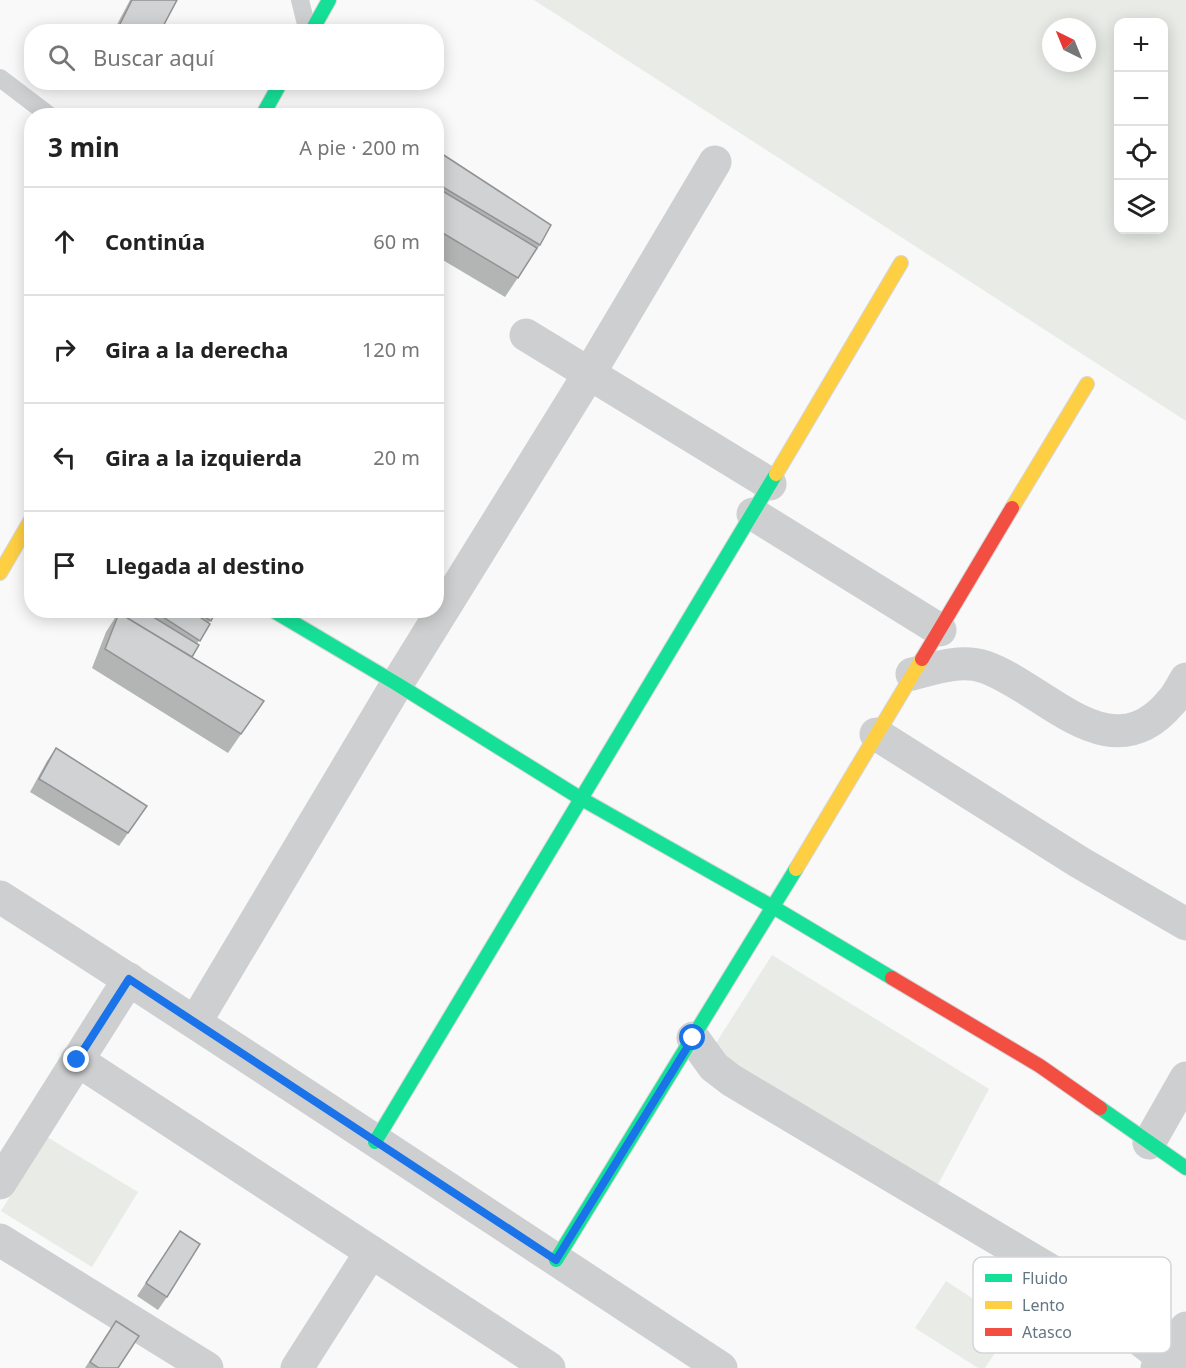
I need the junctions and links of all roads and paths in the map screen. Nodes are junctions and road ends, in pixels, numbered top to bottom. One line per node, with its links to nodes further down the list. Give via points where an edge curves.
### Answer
1 (300, 0): 3 (lane)
2 (329, 0): 4 (main road)
3 (307, 24)
4 (314, 24)
5 (0, 78): 7 (lane)
6 (277, 90): 8 (main road)
7 (39, 108)
8 (266, 108)
9 (715, 162): 12 (street)
10 (900, 263): 14 (main road)
11 (526, 335): 12 (street)
12 (589, 374): 14 (street); 18 (street)
13 (1087, 384): 21 (main road)
14 (770, 484): 15 (main road)
15 (753, 514): 21 (street); 26 (main road)
16 (24, 532): 17 (main road)
17 (0, 573)
18 (444, 608)
19 (286, 618): 24 (main road)
20 (438, 618): 24 (street)
21 (940, 630): 22 (main road)
22 (912, 674): 23 (street, via 951,664 983,667 1023,686 1083,724 1116,732 1144,726 1171,703); 25 (main road)
23 (1186, 679)
24 (397, 684): 26 (main road); 31 (street)
25 (876, 734): 28 (main road); 29 (street, via 1079,862)
26 (580, 798): 28 (main road); 35 (main road)
27 (0, 897): 30 (street)
28 (773, 907): 32 (main road); 36 (main road, via 1040,1066)
29 (1186, 924)
30 (129, 979): 31 (street); 33 (street)
31 (196, 1022): 35 (street)
32 (693, 1038): 41 (street, via 714,1067 731,1080); 42 (main road)
33 (77, 1060): 38 (street); 40 (street)
34 (1186, 1078): 36 (street)
35 (375, 1142): 42 (street)
36 (1149, 1143): 37 (main road)
37 (1186, 1168)
38 (0, 1183)
39 (0, 1239): 46 (street)
40 (371, 1252): 47 (street); 48 (street)
41 (1028, 1257)
42 (556, 1260): 49 (street)
43 (1186, 1328): 45 (street)
44 (1152, 1353): 45 (street)
45 (1166, 1365)
46 (207, 1368)
47 (297, 1368)
48 (549, 1368)
49 (721, 1368)

